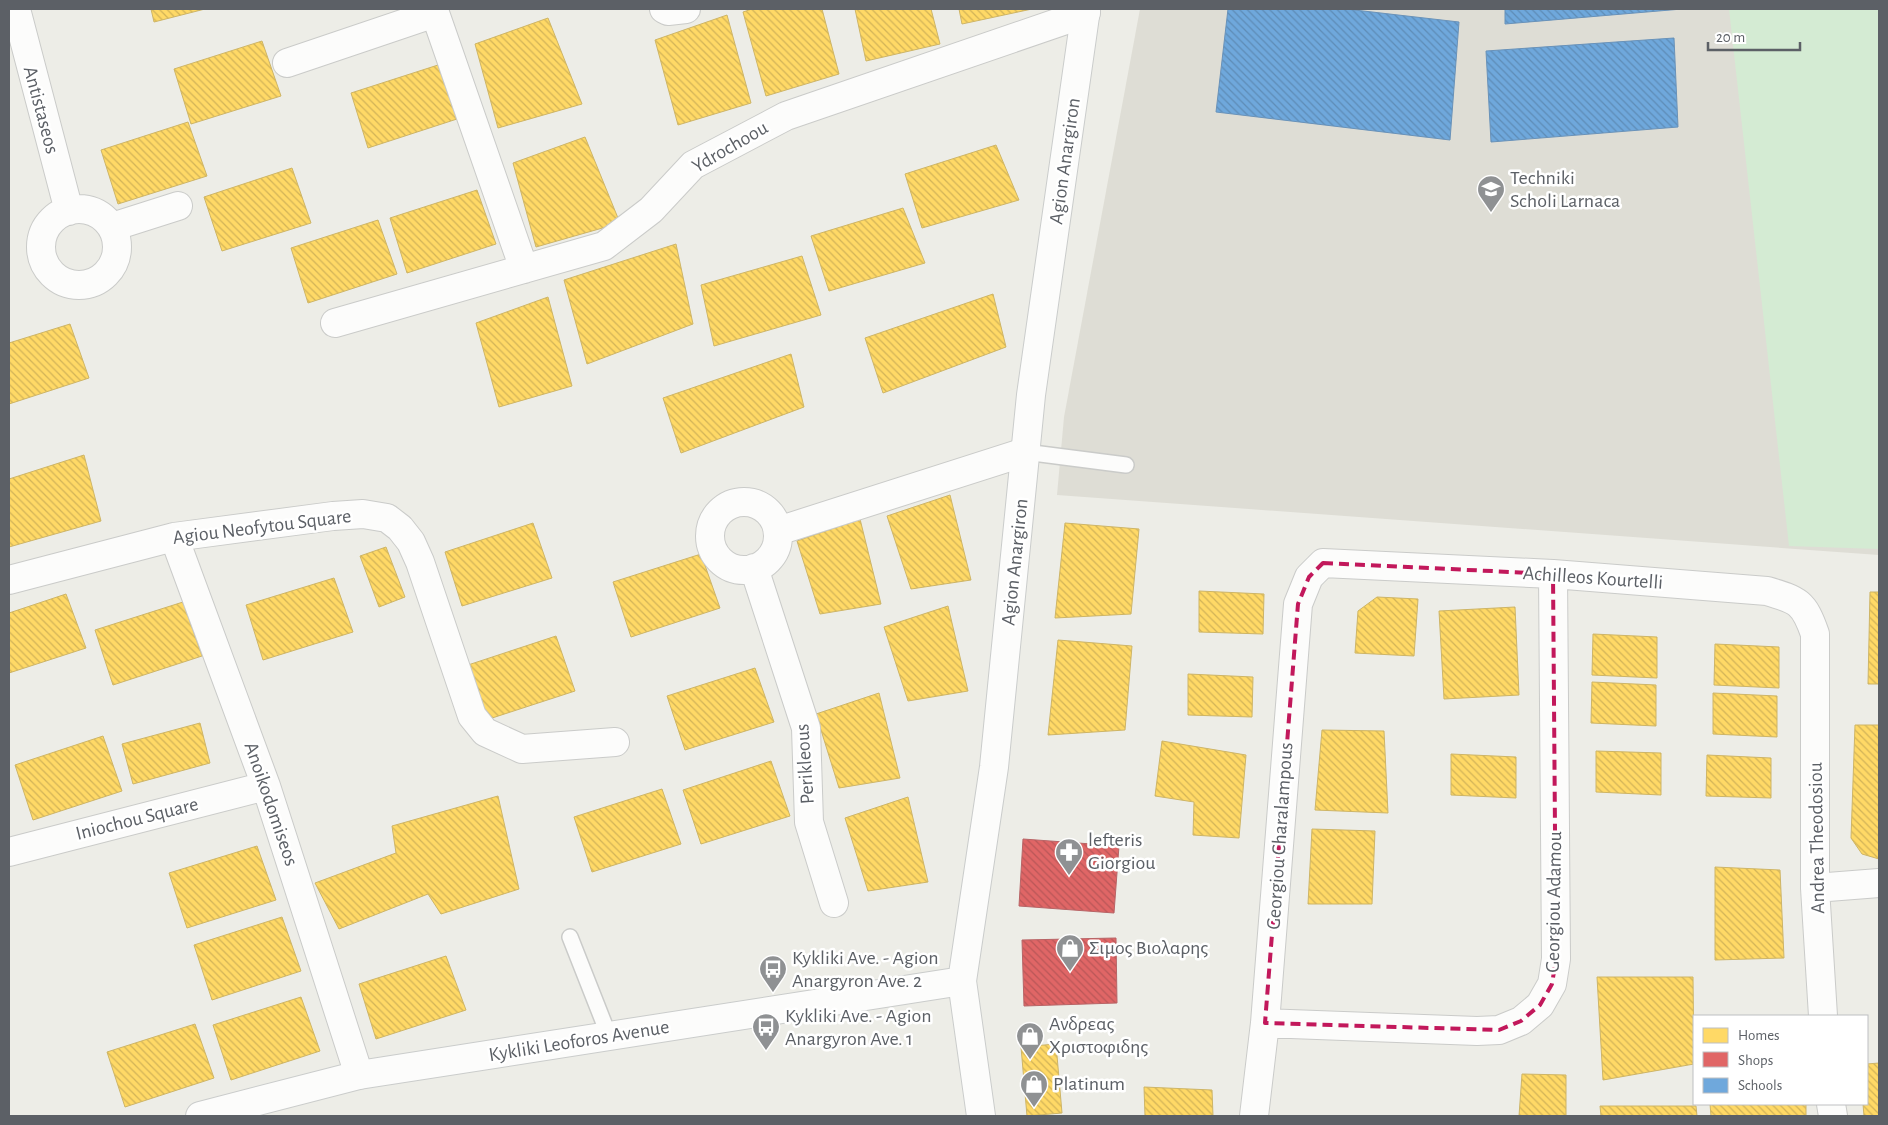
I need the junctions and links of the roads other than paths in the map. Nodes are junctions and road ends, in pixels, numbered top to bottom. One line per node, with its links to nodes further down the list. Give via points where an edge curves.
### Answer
1 (16, 9): 7 (street, Antistaseos)
2 (664, 9): 3 (street)
3 (686, 9)
4 (1086, 11): 9 (street, Ydrochoou, via 786,116 693,165 651,210 604,246); 11 (street, Agion Anargiron, via 1031,395)
5 (287, 63): 9 (street, via 435,13)
6 (178, 206): 8 (street)
7 (69, 211): 8 (street, via 93,212); 8 (street, via 56,217 42,239 46,265 54,276 66,282 92,283 113,266 117,240)
8 (112, 227)
9 (524, 269): 10 (street, Ydrochoou)
10 (335, 323)
11 (1026, 452): 12 (lane); 13 (street); 27 (street, Agion Anargiron, via 994,766)
12 (1126, 466)
13 (778, 531): 16 (street, via 778,543 773,554); 16 (street, via 767,510 758,504 734,503 716,517 710,536 717,556 734,568)
14 (174, 537): 18 (street, Agiou Neofytou Square); 20 (street, Agiou Neofytou Square, via 333,516 363,514 387,518 411,542 472,716 485,732 522,749); 21 (street, Anoikodomiseos)
15 (1324, 563): 17 (street, Achilleos Kourtelli); 29 (street, Georgiou Charalampous, via 1309,576 1298,604)
16 (754, 568): 25 (street, Perikleous, via 806,728 809,822)
17 (1553, 574): 19 (street, Achilleos Kourtelli, via 1767,591 1793,599 1808,613 1815,634); 29 (street, Georgiou Adamou, via 1556,959 1552,984 1540,1005 1521,1021 1499,1030)
18 (9, 580)
19 (1816, 660): 24 (street, Andrea Theodosiou)
20 (615, 742)
21 (266, 786): 22 (street, Iniochou Square); 31 (street, Anoikodomiseos)
22 (9, 852)
23 (1879, 883): 24 (street)
24 (1815, 888): 28 (street, Andrea Theodosiou)
25 (834, 903)
26 (570, 937): 30 (lane)
27 (962, 981): 30 (street, Kykliki Leoforos Avenue); 33 (street, Agion Anargiron)
28 (1823, 1015)
29 (1265, 1023): 34 (street, Georgiou Charalampous)
30 (609, 1036): 31 (street, Kykliki Leoforos Avenue)
31 (359, 1075): 32 (street, Kykliki Leoforos Avenue)
32 (200, 1116)
33 (981, 1116)
34 (1254, 1116)

